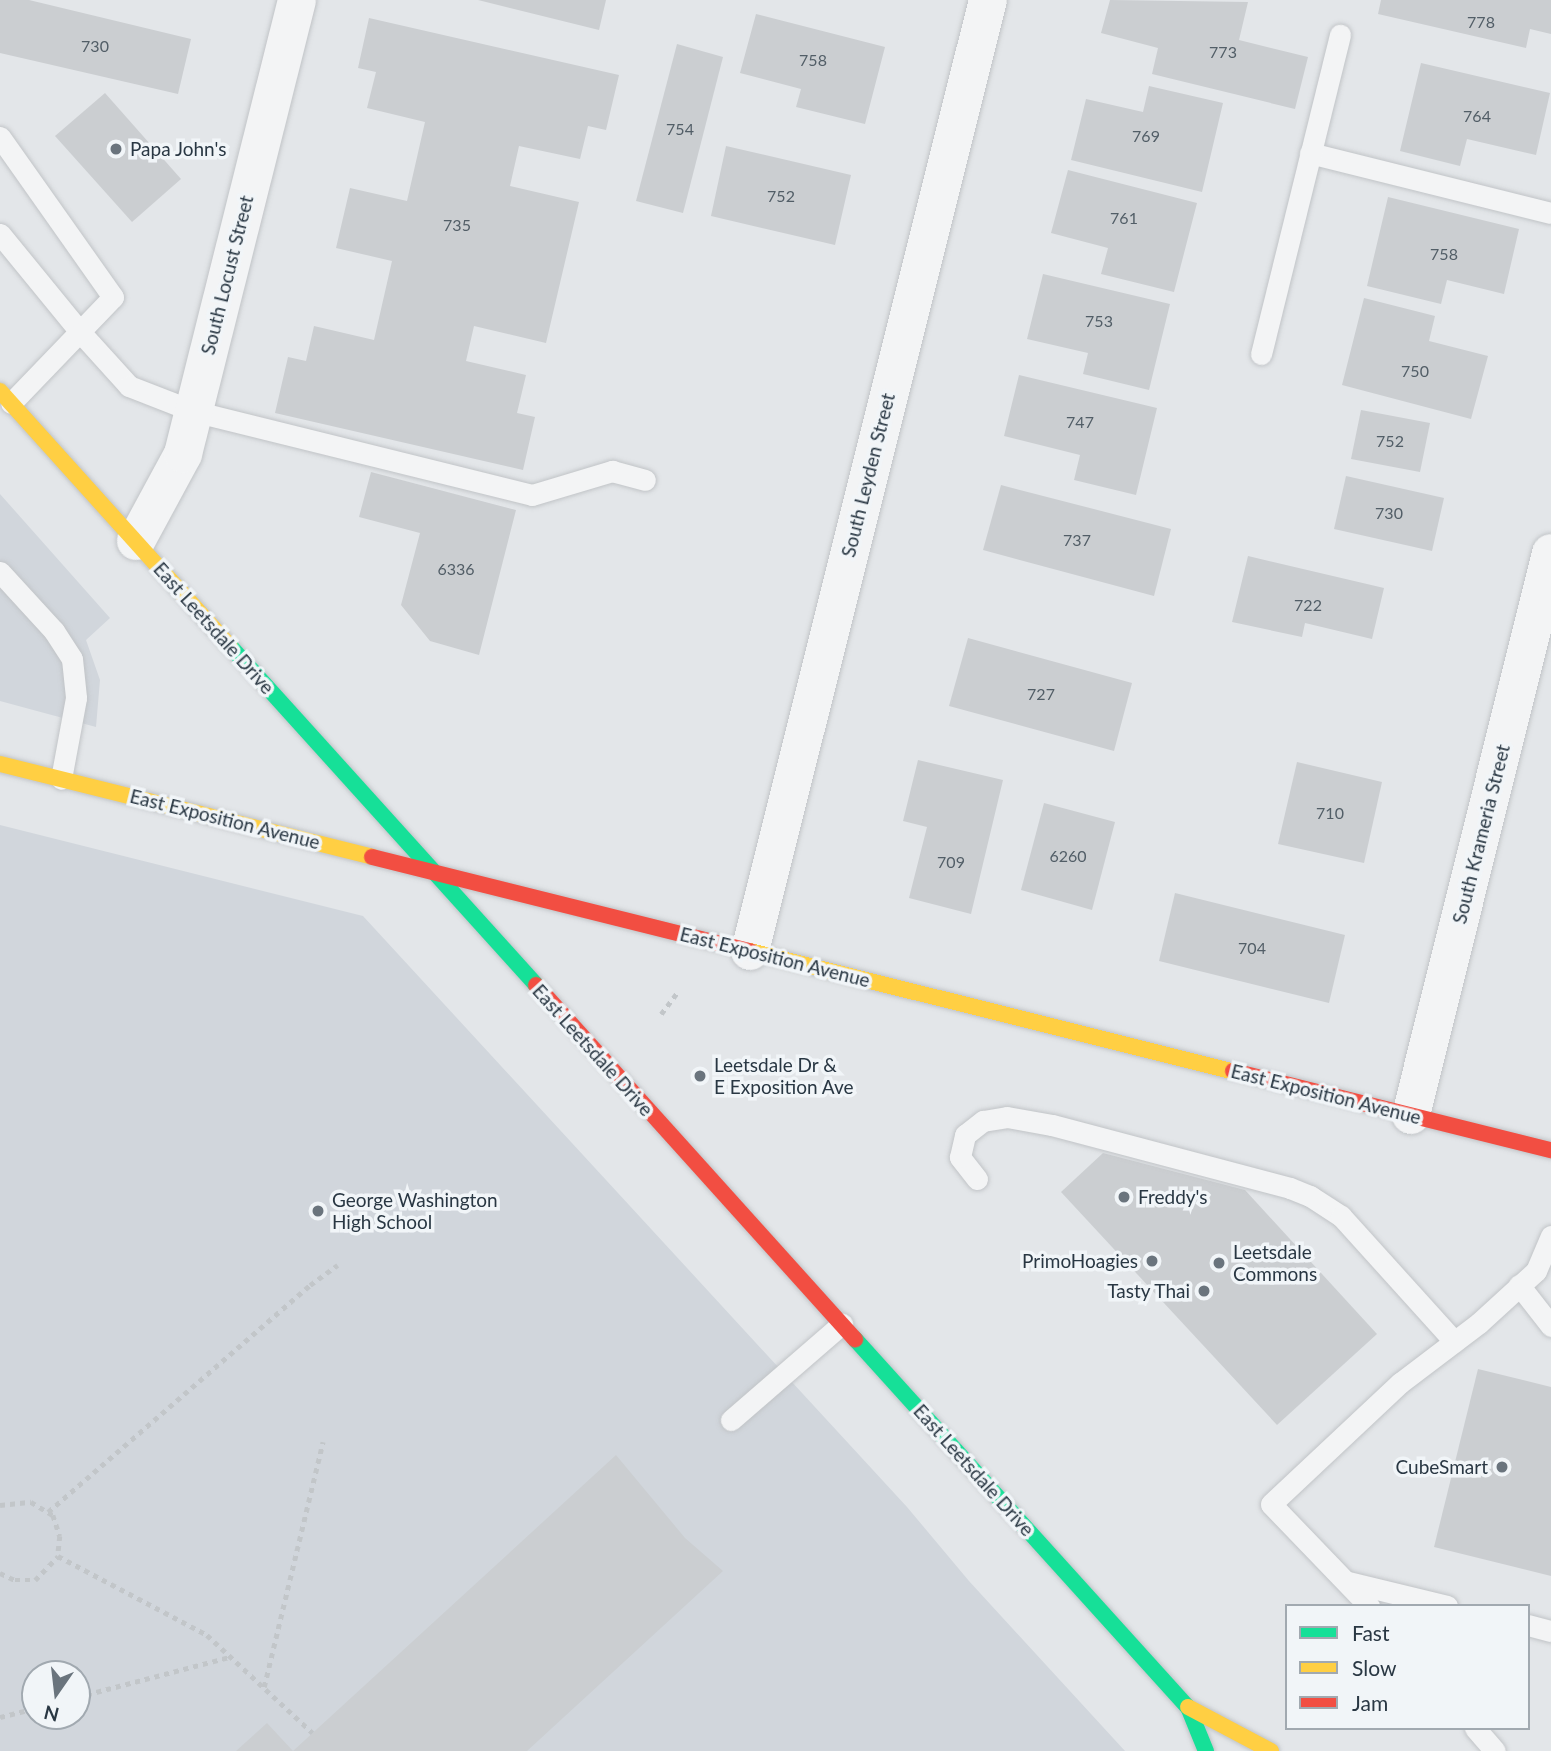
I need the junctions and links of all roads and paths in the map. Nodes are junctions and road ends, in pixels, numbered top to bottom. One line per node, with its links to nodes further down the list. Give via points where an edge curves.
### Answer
1 (297, 0): 11 (street, South Locust Street)
2 (988, 0): 19 (street, South Leyden Street)
3 (1340, 35): 5 (lane)
4 (0, 137): 8 (lane, via 113,297)
5 (1310, 153): 6 (lane); 9 (lane)
6 (1551, 213)
7 (0, 234): 8 (lane)
8 (81, 333): 10 (lane); 11 (lane, via 129,386)
9 (1261, 354)
10 (6, 397): 13 (main road, East Leetsdale Drive)
11 (193, 411): 12 (lane, via 533,495 612,471); 13 (street, South Locust Street, via 180,464)
12 (645, 480)
13 (136, 541): 18 (main road, East Leetsdale Drive)
14 (1551, 554): 22 (street, South Krameria Street)
15 (0, 572): 17 (lane, via 54,631 72,659 76,698)
16 (0, 764): 17 (main road, East Exposition Avenue)
17 (61, 779): 18 (main road, East Exposition Avenue)
18 (430, 870): 19 (main road, East Exposition Avenue); 28 (main road, East Leetsdale Drive)
19 (750, 951): 22 (main road, East Exposition Avenue)
20 (677, 993): 21 (path)
21 (661, 1014)
22 (1411, 1115): 23 (main road, East Exposition Avenue)
23 (1551, 1150)
24 (977, 1179): 30 (lane, via 960,1157 965,1135 982,1121 1007,1117 1290,1188 1340,1216)
25 (1551, 1236): 27 (lane, via 1536,1270)
26 (338, 1265): 34 (path)
27 (1519, 1285): 29 (lane); 30 (lane)
28 (842, 1324): 31 (lane); 45 (main road, East Leetsdale Drive)
29 (1551, 1326)
30 (1454, 1341): 37 (lane, via 1400,1383 1271,1504)
31 (732, 1420)
32 (323, 1442): 43 (path)
33 (0, 1505): 34 (path, via 31,1502)
34 (48, 1512): 35 (path, via 60,1536)
35 (58, 1556): 36 (path, via 35,1580 15,1580); 42 (path, via 207,1635)
36 (0, 1573)
37 (1348, 1582): 38 (lane); 39 (lane)
38 (1366, 1604)
39 (1439, 1604)
40 (1530, 1626): 41 (lane)
41 (1551, 1631)
42 (231, 1657): 43 (path); 44 (path)
43 (263, 1688): 49 (path)
44 (91, 1693)
45 (1188, 1707): 51 (main road, East Leetsdale Drive); 52 (main road, East Leetsdale Drive)
46 (21, 1712): 47 (path)
47 (0, 1717)
48 (1477, 1730): 50 (lane)
49 (313, 1733)
50 (1492, 1750)
51 (1206, 1751)
52 (1270, 1751)

